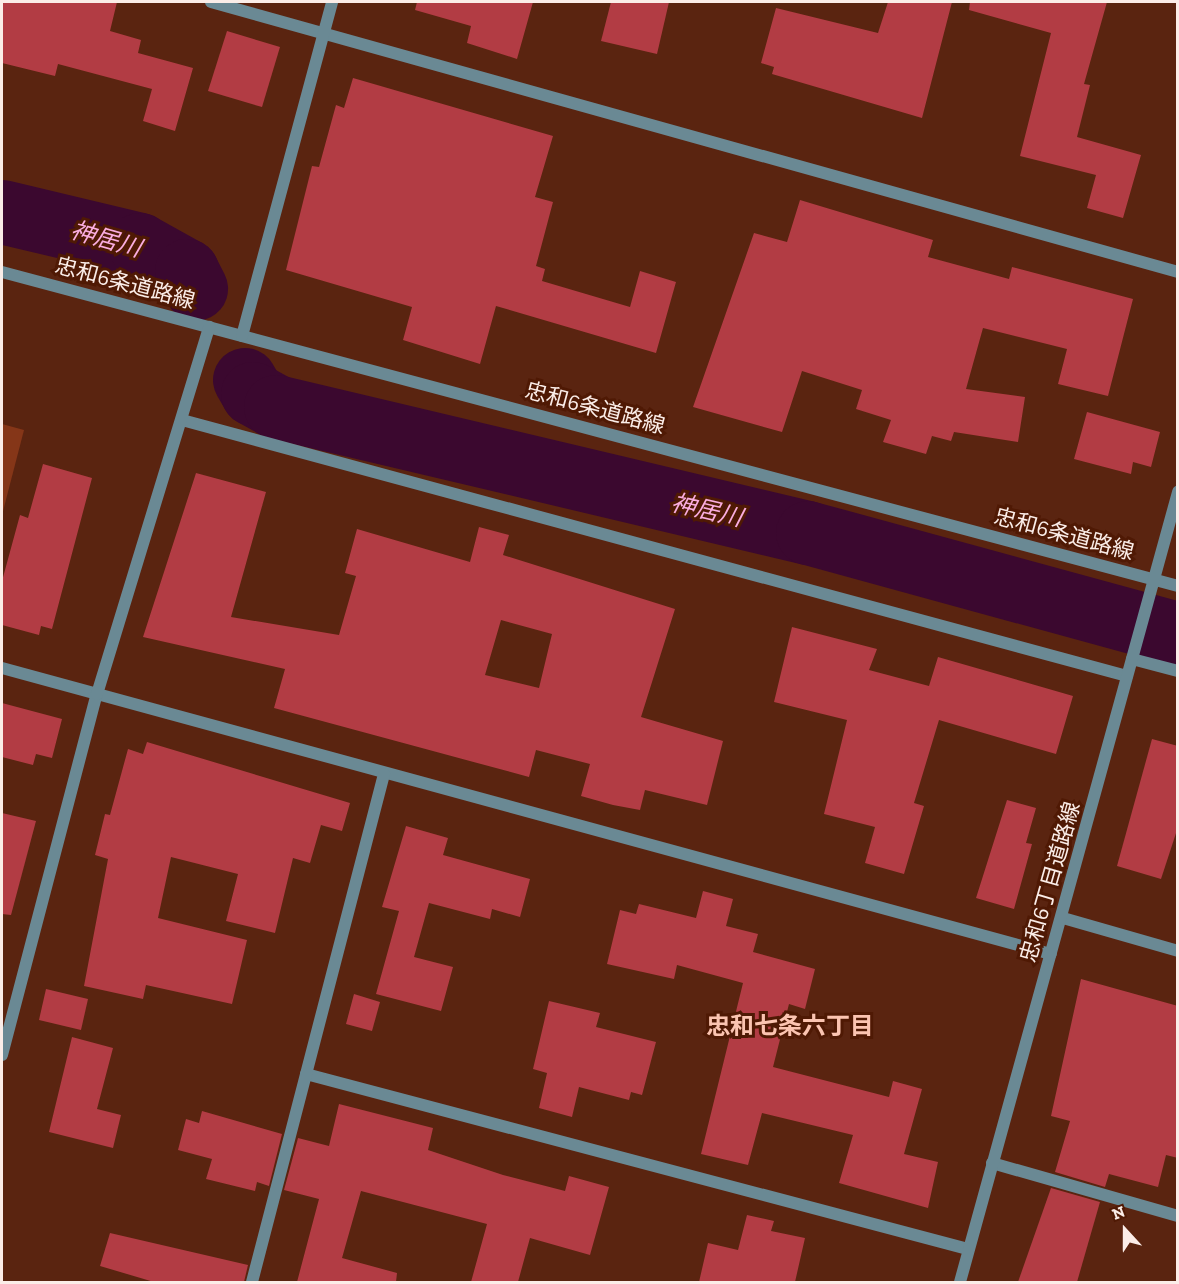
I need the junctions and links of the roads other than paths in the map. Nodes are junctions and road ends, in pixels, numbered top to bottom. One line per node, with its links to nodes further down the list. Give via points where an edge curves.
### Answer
1 (212, 2): 3 (street)
2 (332, 2): 3 (street)
3 (324, 33): 5 (street); 7 (street)
4 (2, 272): 6 (street, 忠和6条道路線)
5 (1178, 272)
6 (209, 327): 7 (street, 忠和6条道路線); 8 (street)
7 (242, 336): 10 (street, 忠和6条道路線)
8 (182, 420): 15 (street); 16 (street)
9 (1178, 492): 10 (street, 忠和6丁目道路線)
10 (1153, 579): 11 (street, 忠和6条道路線); 12 (street, 忠和6丁目道路線)
11 (1178, 586)
12 (1132, 659): 14 (street); 15 (street, 忠和6丁目道路線)
13 (2, 668): 16 (street)
14 (1178, 671)
15 (1127, 676): 18 (street, 忠和6丁目道路線)
16 (97, 694): 17 (street); 21 (street)
17 (384, 774): 20 (street); 22 (street)
18 (1063, 918): 19 (street); 20 (street, 忠和6丁目道路線)
19 (1178, 951)
20 (1051, 954): 23 (street, 忠和6丁目道路線)
21 (2, 1054)
22 (306, 1074): 25 (street); 26 (street)
23 (992, 1163): 24 (street); 25 (street, 忠和6丁目道路線)
24 (1178, 1216)
25 (968, 1249): 27 (street, 忠和6丁目道路線)
26 (252, 1282)
27 (960, 1282)

